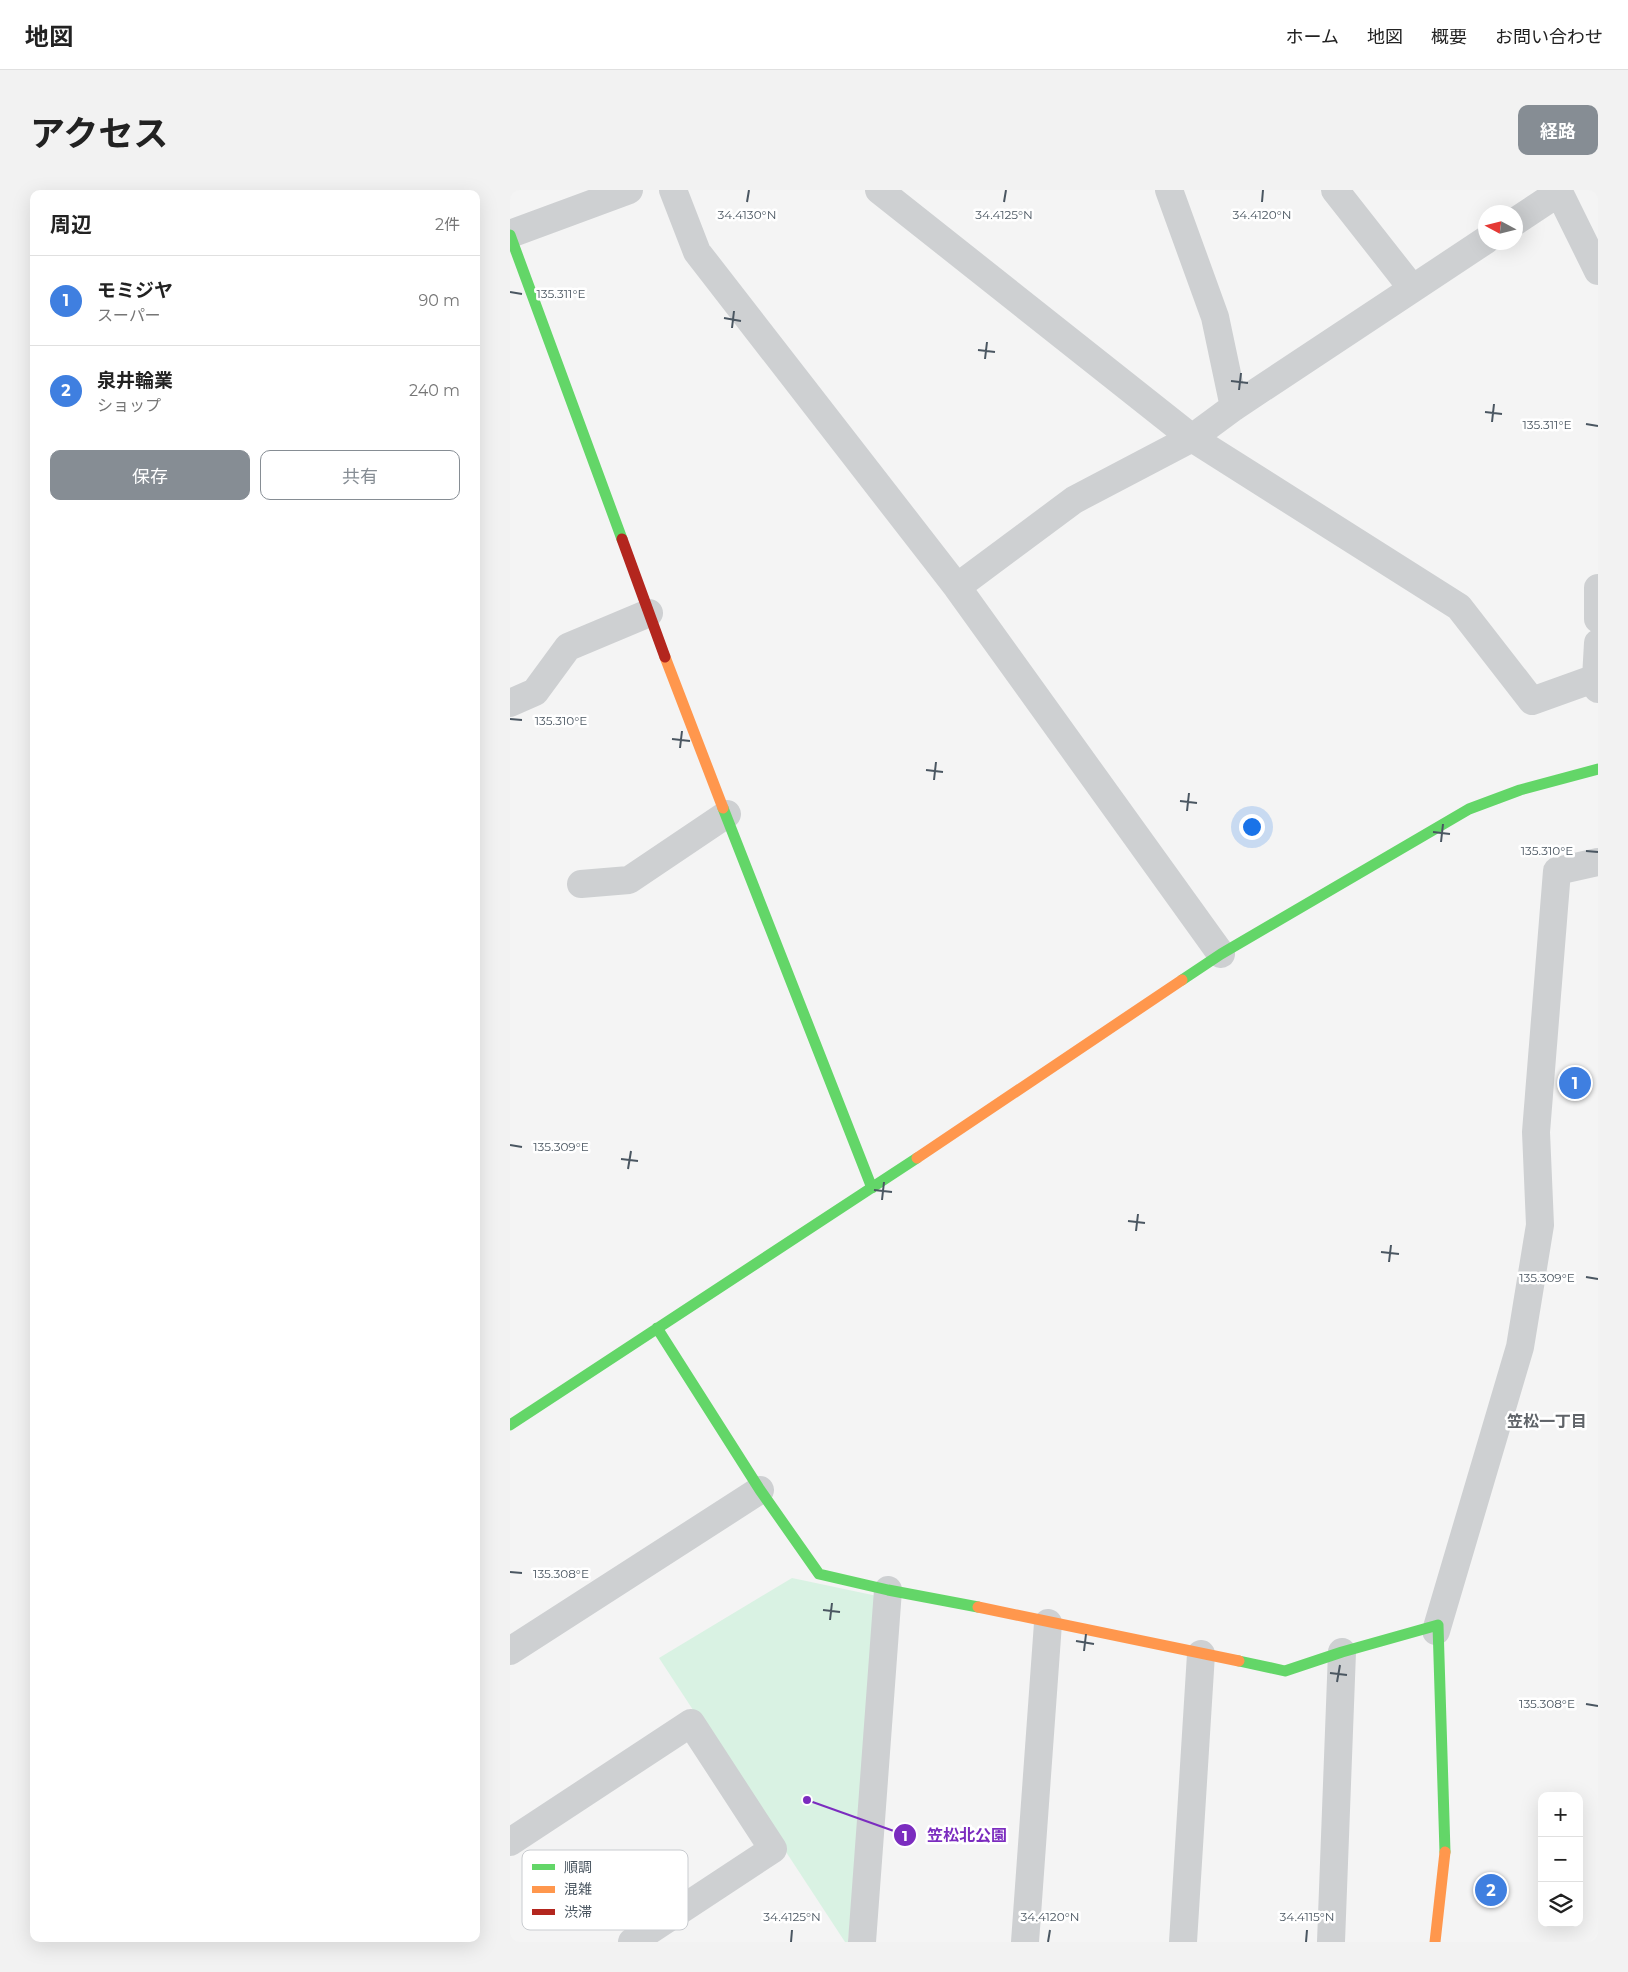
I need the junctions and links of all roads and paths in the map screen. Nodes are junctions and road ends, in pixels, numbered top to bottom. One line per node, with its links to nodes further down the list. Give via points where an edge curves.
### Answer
1 (629, 190): 8 (street)
2 (673, 190): 14 (street, via 697,252)
3 (879, 190): 13 (street)
4 (1169, 190): 12 (street, via 1215,317)
5 (1335, 190): 11 (street)
6 (1558, 191): 7 (street); 10 (street)
7 (1523, 216)
8 (510, 235): 16 (street)
9 (1478, 245): 11 (street)
10 (1598, 271)
11 (1412, 288): 12 (street)
12 (1234, 407): 13 (street)
13 (1192, 438): 14 (street, via 1074,500); 19 (street, via 1459,606 1532,701)
14 (957, 587): 25 (street)
15 (1598, 588): 17 (street)
16 (649, 612): 20 (street, via 568,647 535,692); 22 (street)
17 (1598, 619)
18 (1598, 643): 19 (street)
19 (1597, 683)
20 (510, 703)
21 (1598, 769): 25 (street, via 1520,790 1469,809)
22 (727, 814): 24 (street, via 629,880); 26 (street)
23 (1598, 862): 32 (street, via 1557,871 1536,1132 1540,1225 1520,1347)
24 (581, 884)
25 (1221, 954): 26 (street)
26 (872, 1188): 27 (street)
27 (657, 1328): 28 (street); 29 (street)
28 (510, 1425)
29 (760, 1490): 30 (street, via 818,1574); 33 (street)
30 (888, 1590): 31 (street); 40 (street)
31 (1048, 1623): 35 (street); 41 (street)
32 (1437, 1628): 34 (street); 44 (street, via 1445,1857)
33 (510, 1651)
34 (1342, 1652): 35 (street, via 1285,1671); 43 (street)
35 (1201, 1654): 42 (street)
36 (510, 1842): 37 (street, via 691,1723 773,1849)
37 (688, 1905)
38 (650, 1930): 39 (street)
39 (632, 1942)
40 (862, 1942)
41 (1025, 1942)
42 (1184, 1942)
43 (1331, 1942)
44 (1435, 1942)

